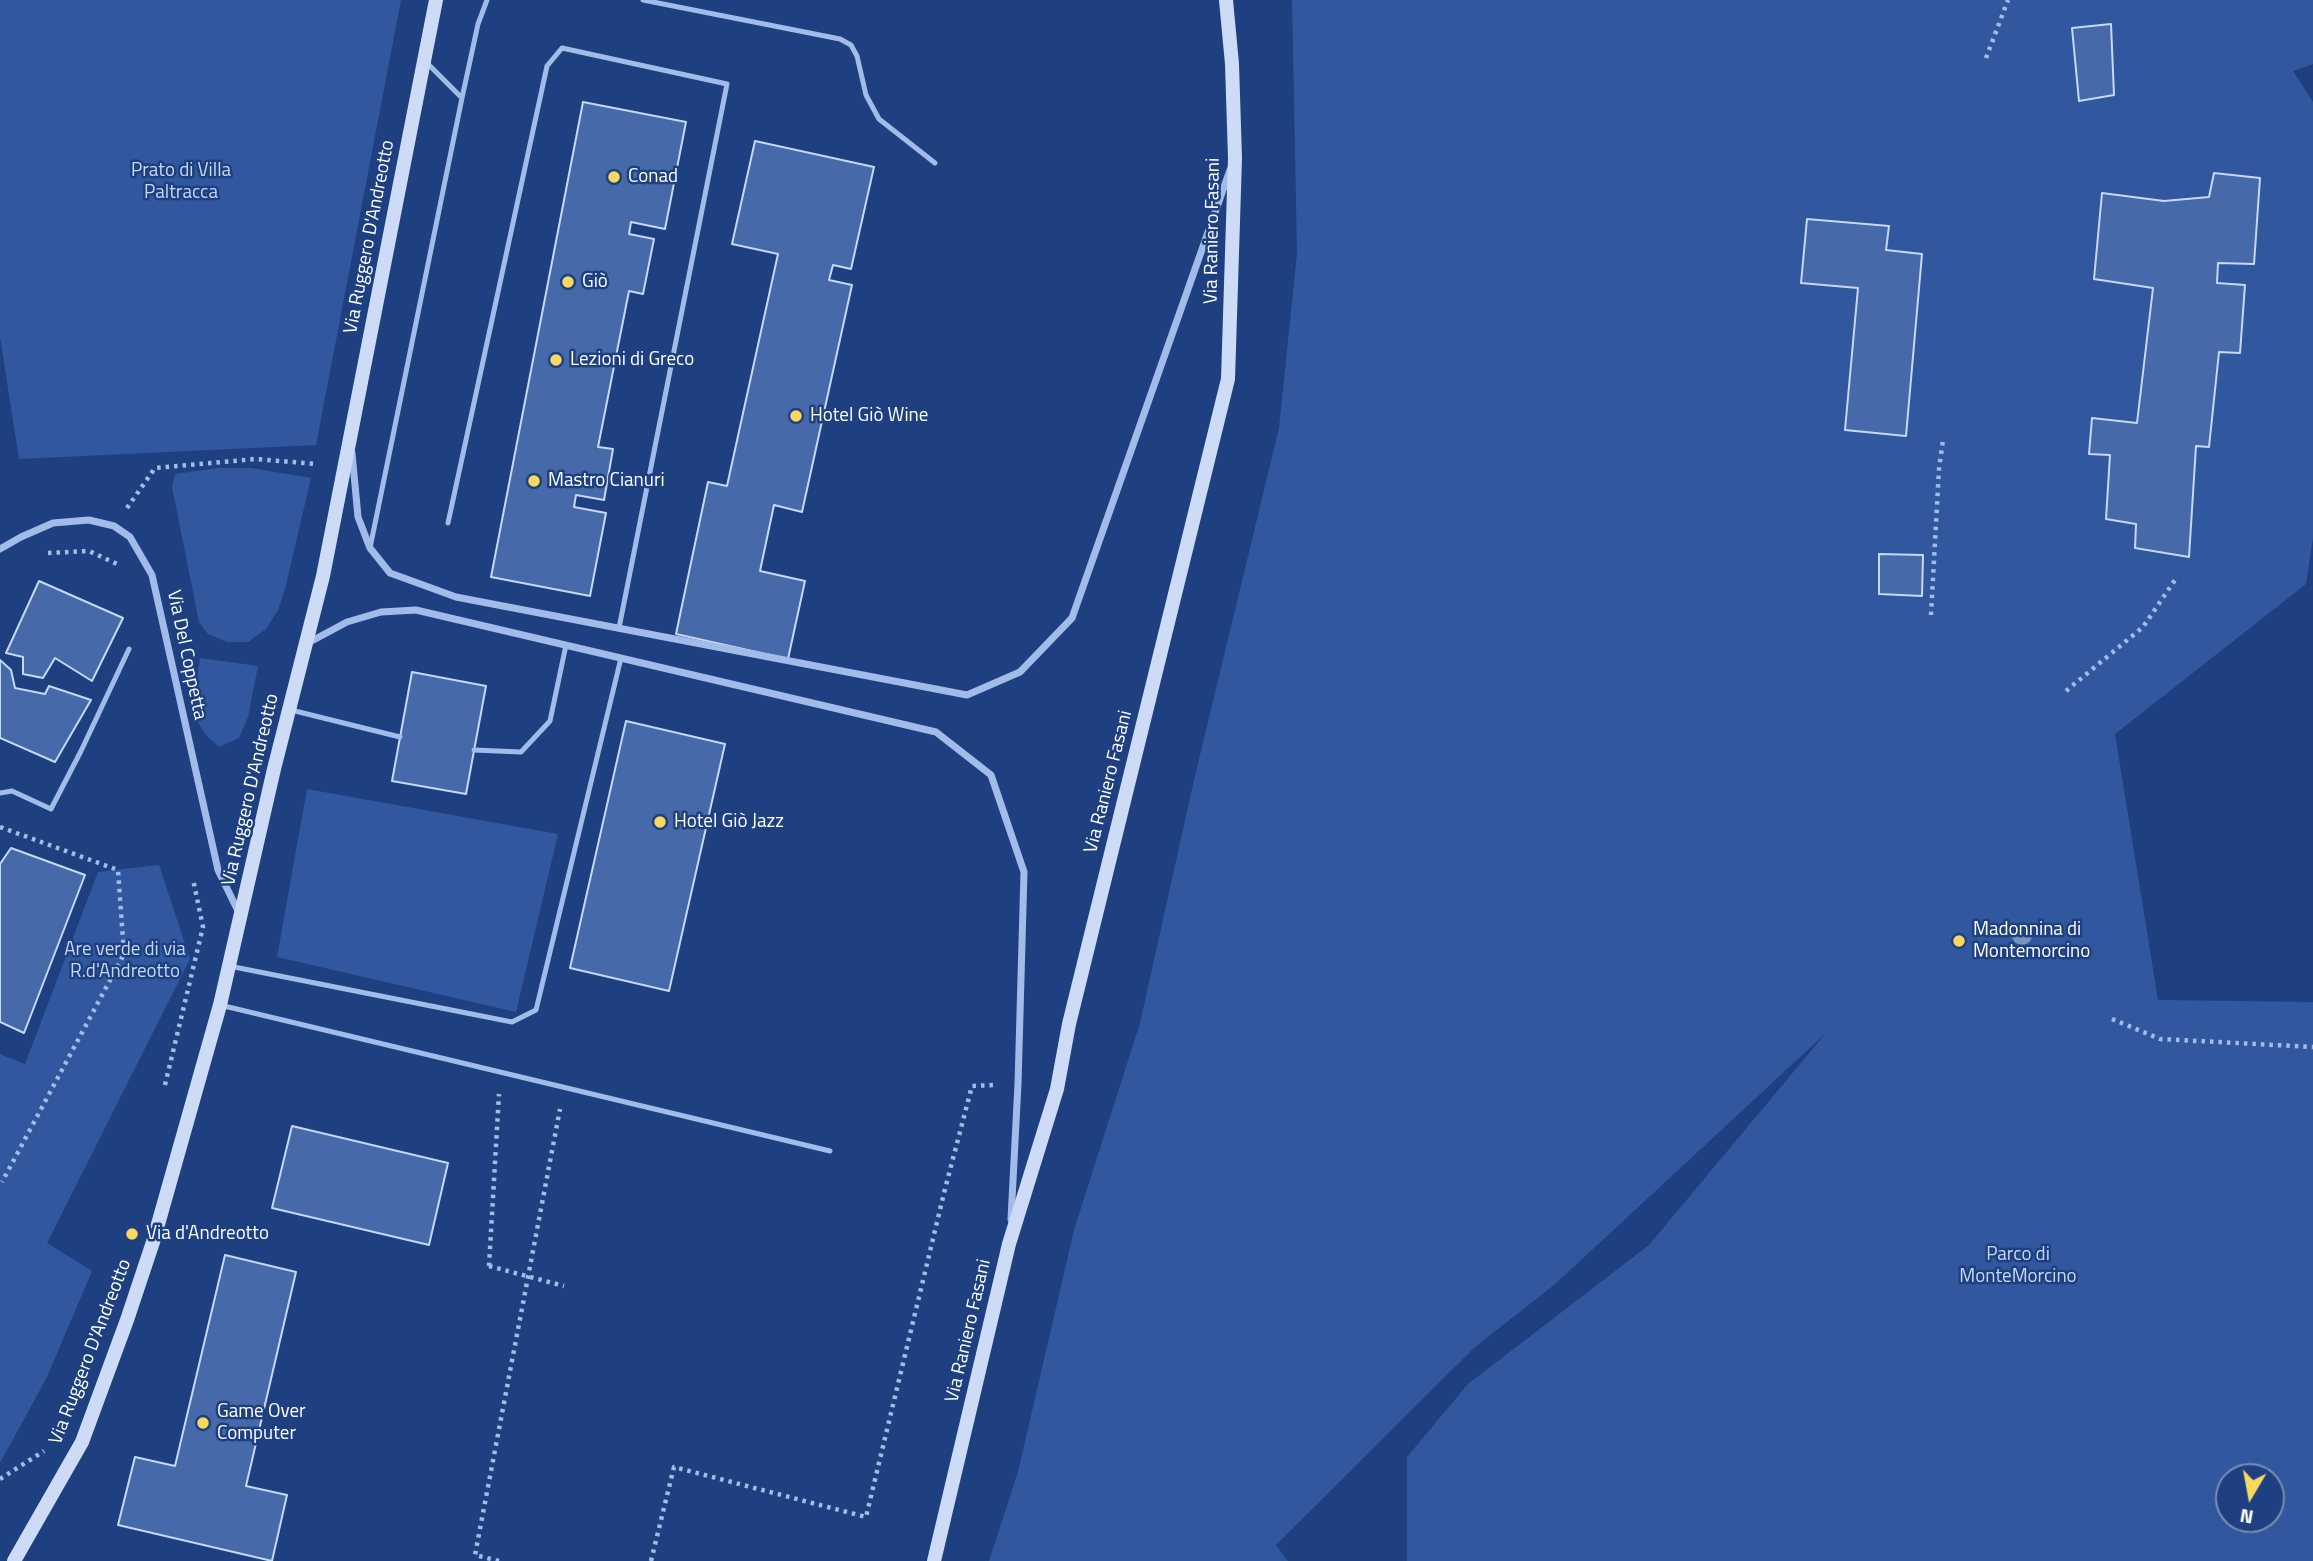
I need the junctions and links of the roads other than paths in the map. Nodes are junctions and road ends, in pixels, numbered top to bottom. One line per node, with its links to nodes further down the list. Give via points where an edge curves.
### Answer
1 (436, 0): 5 (main road, Via Ruggero D'Andreotto)
2 (487, 0): 6 (lane)
3 (642, 0): 8 (lane, via 840,39 858,56 866,95 878,119)
4 (1226, 0): 7 (main road, Via Raniero Fasani)
5 (424, 59): 6 (lane); 9 (main road, Via Ruggero D'Andreotto)
6 (462, 98): 11 (lane)
7 (1235, 158): 13 (street, via 1072,618 1020,672 967,695); 26 (main road, Via Raniero Fasani, via 1228,379 1069,1024 1057,1089)
8 (935, 163)
9 (350, 438): 11 (street, via 358,517); 14 (main road, Via Ruggero D'Andreotto)
10 (448, 523): 13 (lane, via 547,66 562,48 727,84)
11 (370, 548): 13 (street, via 390,573 456,597)
12 (0, 549): 22 (street, Via Del Coppetta, via 53,523 89,520 114,526 130,537 152,575 218,870)
13 (619, 628)
14 (306, 643): 15 (street, via 347,622 381,612 416,610); 18 (main road, Via Ruggero D'Andreotto)
15 (566, 645): 17 (street); 20 (lane, via 550,720 521,752)
16 (129, 649): 21 (lane, via 51,809 12,791)
17 (621, 658): 23 (lane, via 536,1010 512,1022); 26 (street, via 936,732 991,775 1024,872)
18 (289, 710): 19 (lane); 22 (main road, Via Ruggero D'Andreotto)
19 (400, 737)
20 (474, 750)
21 (0, 793)
22 (240, 917): 23 (main road, Via Ruggero D'Andreotto)
23 (229, 966): 24 (main road, Via Ruggero D'Andreotto)
24 (220, 1005): 25 (lane); 27 (main road, Via Ruggero D'Andreotto, via 152,1242 82,1442)
25 (830, 1151)
26 (1009, 1244): 28 (main road, Via Raniero Fasani)
27 (14, 1561)
28 (934, 1561)

